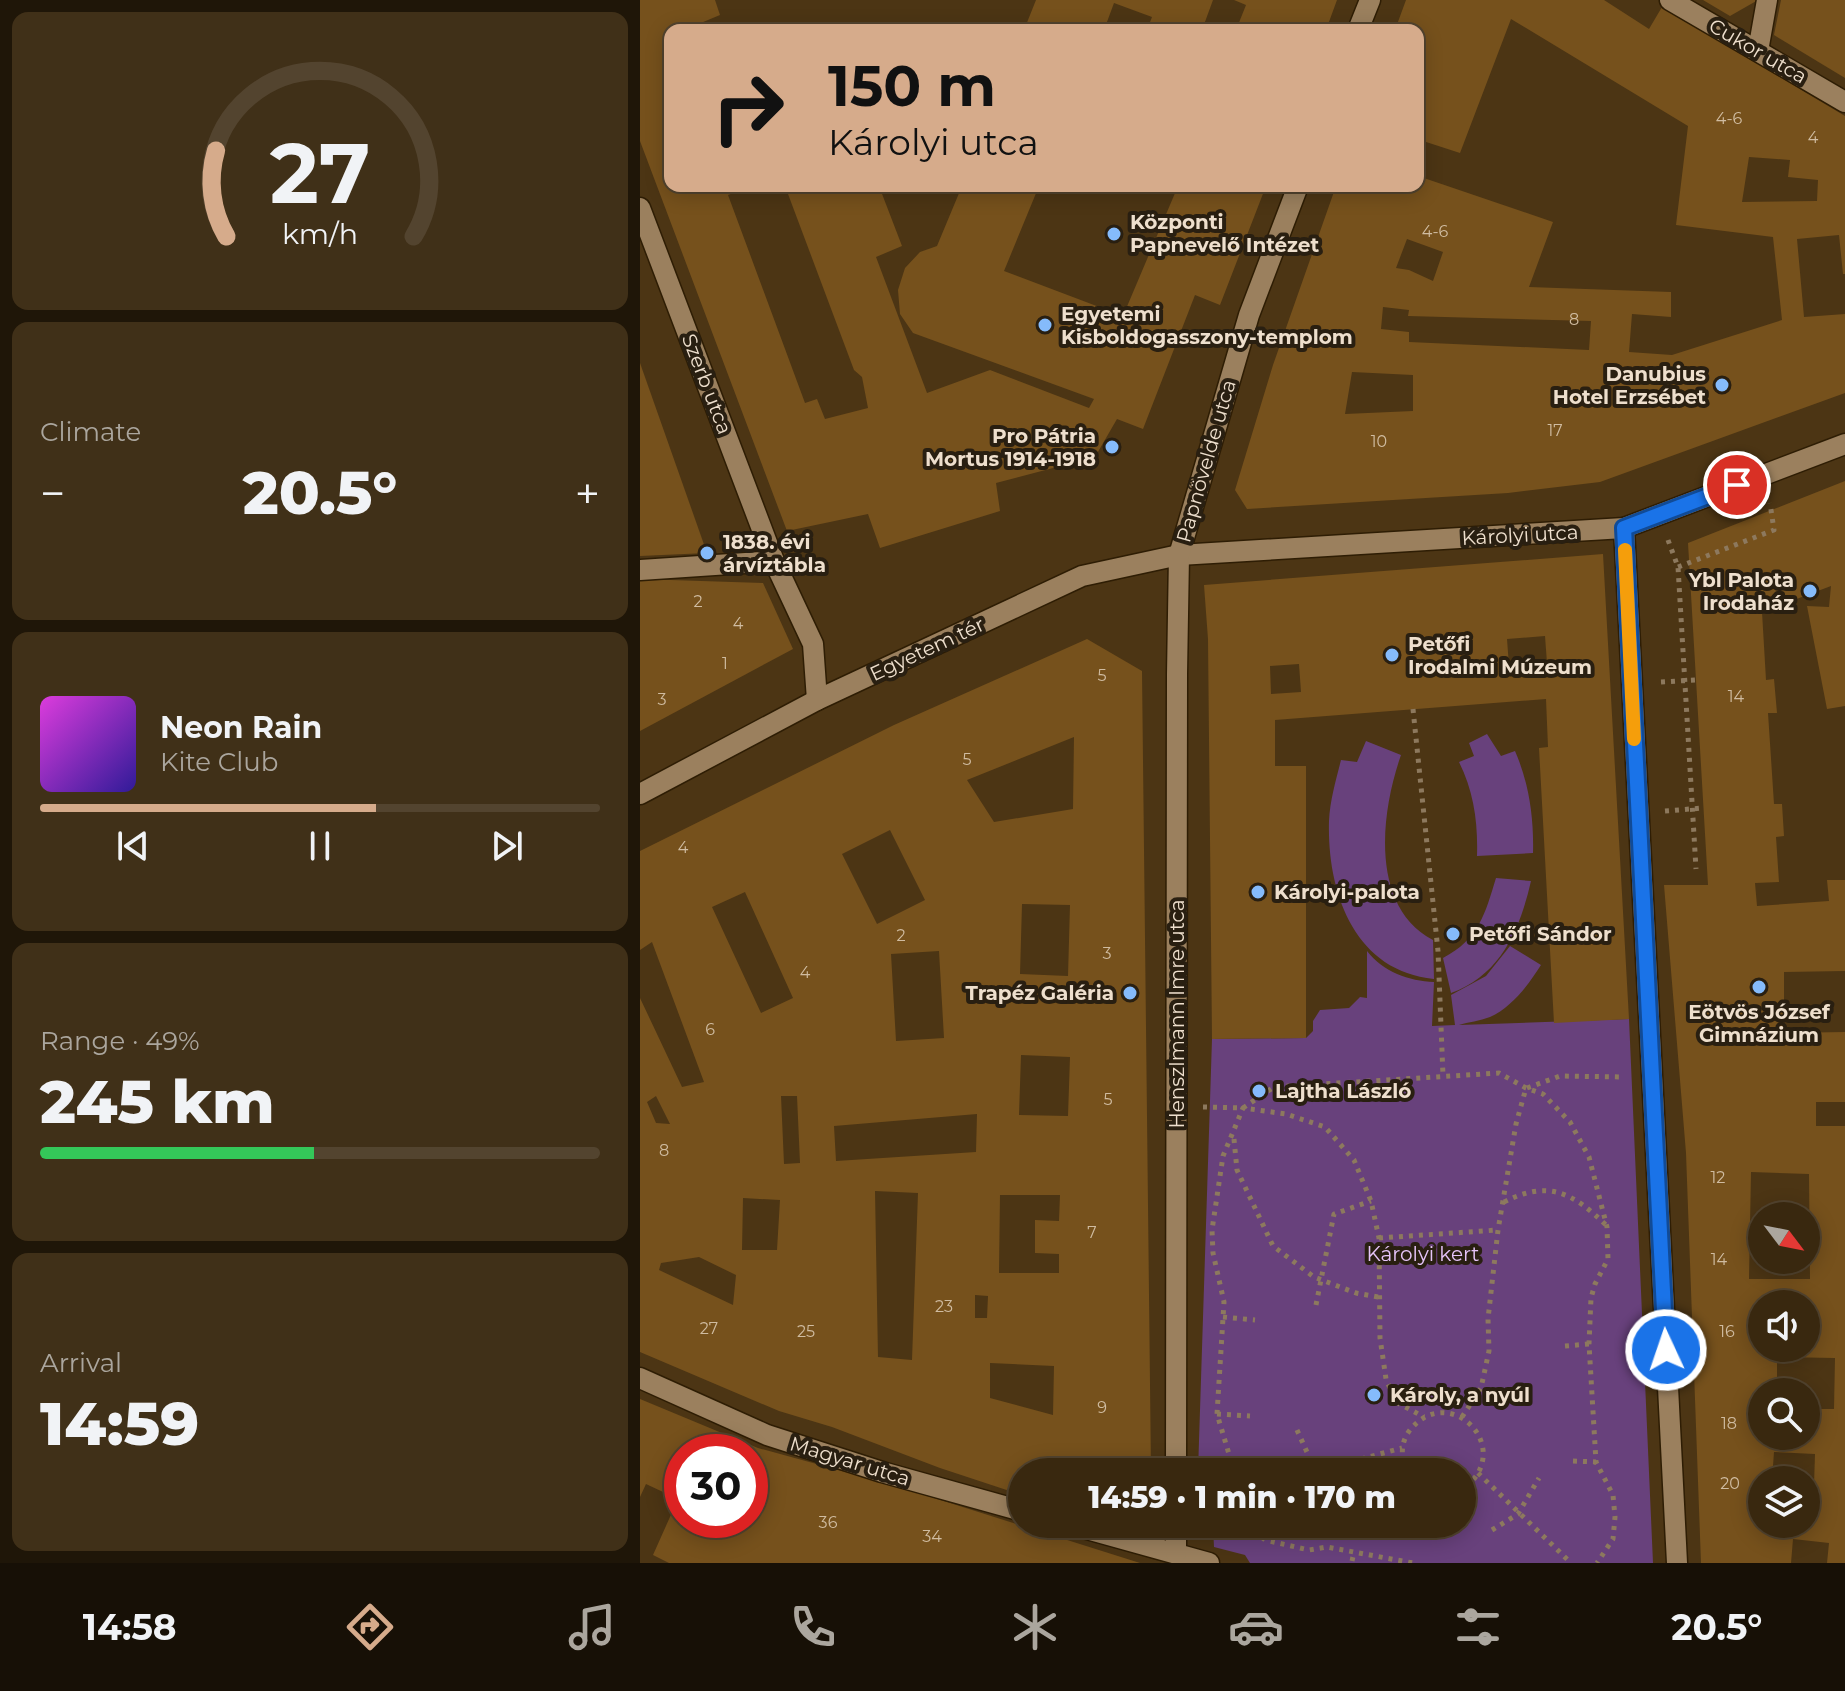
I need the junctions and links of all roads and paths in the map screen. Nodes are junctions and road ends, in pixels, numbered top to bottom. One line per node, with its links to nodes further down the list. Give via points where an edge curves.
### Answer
1 (1370, 0): 4 (street)
2 (1670, 0): 5 (street, Cukor utca)
3 (1767, 0): 5 (street)
4 (1360, 24)
5 (1758, 51): 6 (street, Cukor utca)
6 (1845, 102)
7 (1296, 192): 13 (street, Papnövelde utca, via 1249,315)
8 (640, 208): 14 (street, Szerb utca)
9 (1845, 444): 10 (street, Károlyi utca)
10 (1766, 474): 11 (street, Károlyi utca); 15 (path, via 1774,530)
11 (1659, 515): 12 (street, Károlyi utca); 15 (path)
12 (1624, 528): 13 (street, Károlyi utca); 22 (street)
13 (1179, 555): 17 (street, Egyetem tér, via 1082,576); 24 (street, Henszlmann Imre utca)
14 (774, 561): 16 (street); 17 (street, via 813,644)
15 (1678, 567): 20 (path)
16 (640, 570)
17 (817, 700): 19 (street, Egyetem tér)
18 (1413, 709): 21 (path, via 1438,951)
19 (640, 794)
20 (1696, 869)
21 (1443, 1076): 23 (path, via 1499,1073); 25 (path, via 1274,1087)
22 (1651, 1077): 23 (path, via 1560,1076); 69 (street)
23 (1526, 1088): 28 (path); 29 (path, via 1543,1094 1570,1122 1589,1157)
24 (1178, 1104): 25 (path); 46 (street, Henszlmann Imre utca)
25 (1243, 1108): 26 (path); 27 (path, via 1325,1127 1354,1160)
26 (1233, 1136): 32 (path, via 1237,1170 1273,1246); 35 (path, via 1223,1156 1212,1230)
27 (1371, 1201): 31 (path); 32 (path, via 1334,1214)
28 (1503, 1202): 29 (path, via 1538,1189 1559,1191 1585,1204); 30 (path)
29 (1607, 1227): 37 (path, via 1608,1259 1591,1298)
30 (1498, 1230): 31 (path); 43 (path, via 1489,1351 1481,1388)
31 (1379, 1238): 33 (path)
32 (1322, 1280): 33 (path); 34 (path)
33 (1378, 1297): 42 (path, via 1386,1379 1396,1402)
34 (1316, 1305)
35 (1223, 1317): 36 (path); 40 (path)
36 (1255, 1320)
37 (1589, 1344): 38 (path); 52 (path)
38 (1565, 1346)
39 (640, 1378): 56 (street, Magyar utca, via 767,1435)
40 (1217, 1414): 41 (path); 47 (path)
41 (1250, 1416)
42 (1424, 1417): 43 (path, via 1442,1412); 45 (path, via 1406,1435)
43 (1462, 1417): 53 (path, via 1474,1427 1484,1450)
44 (1297, 1430): 48 (path)
45 (1402, 1448): 49 (path); 50 (path)
46 (1176, 1458)
47 (1229, 1458)
48 (1309, 1458)
49 (1366, 1458)
50 (1404, 1458)
51 (1573, 1461): 52 (path)
52 (1596, 1462): 68 (path, via 1613,1495 1615,1517 1613,1539)
53 (1478, 1473): 54 (path); 57 (path)
54 (1476, 1477)
55 (1539, 1478): 57 (path)
56 (1008, 1507)
57 (1518, 1514): 58 (path); 67 (path)
58 (1492, 1530)
59 (1121, 1538): 63 (street)
60 (1176, 1538): 63 (street)
61 (1263, 1538): 62 (path, via 1309,1550)
62 (1354, 1552): 64 (path); 66 (path)
63 (1176, 1553): 65 (street)
64 (1352, 1561)
65 (1209, 1563)
66 (1413, 1563)
67 (1571, 1563)
68 (1597, 1563)
69 (1677, 1563)

